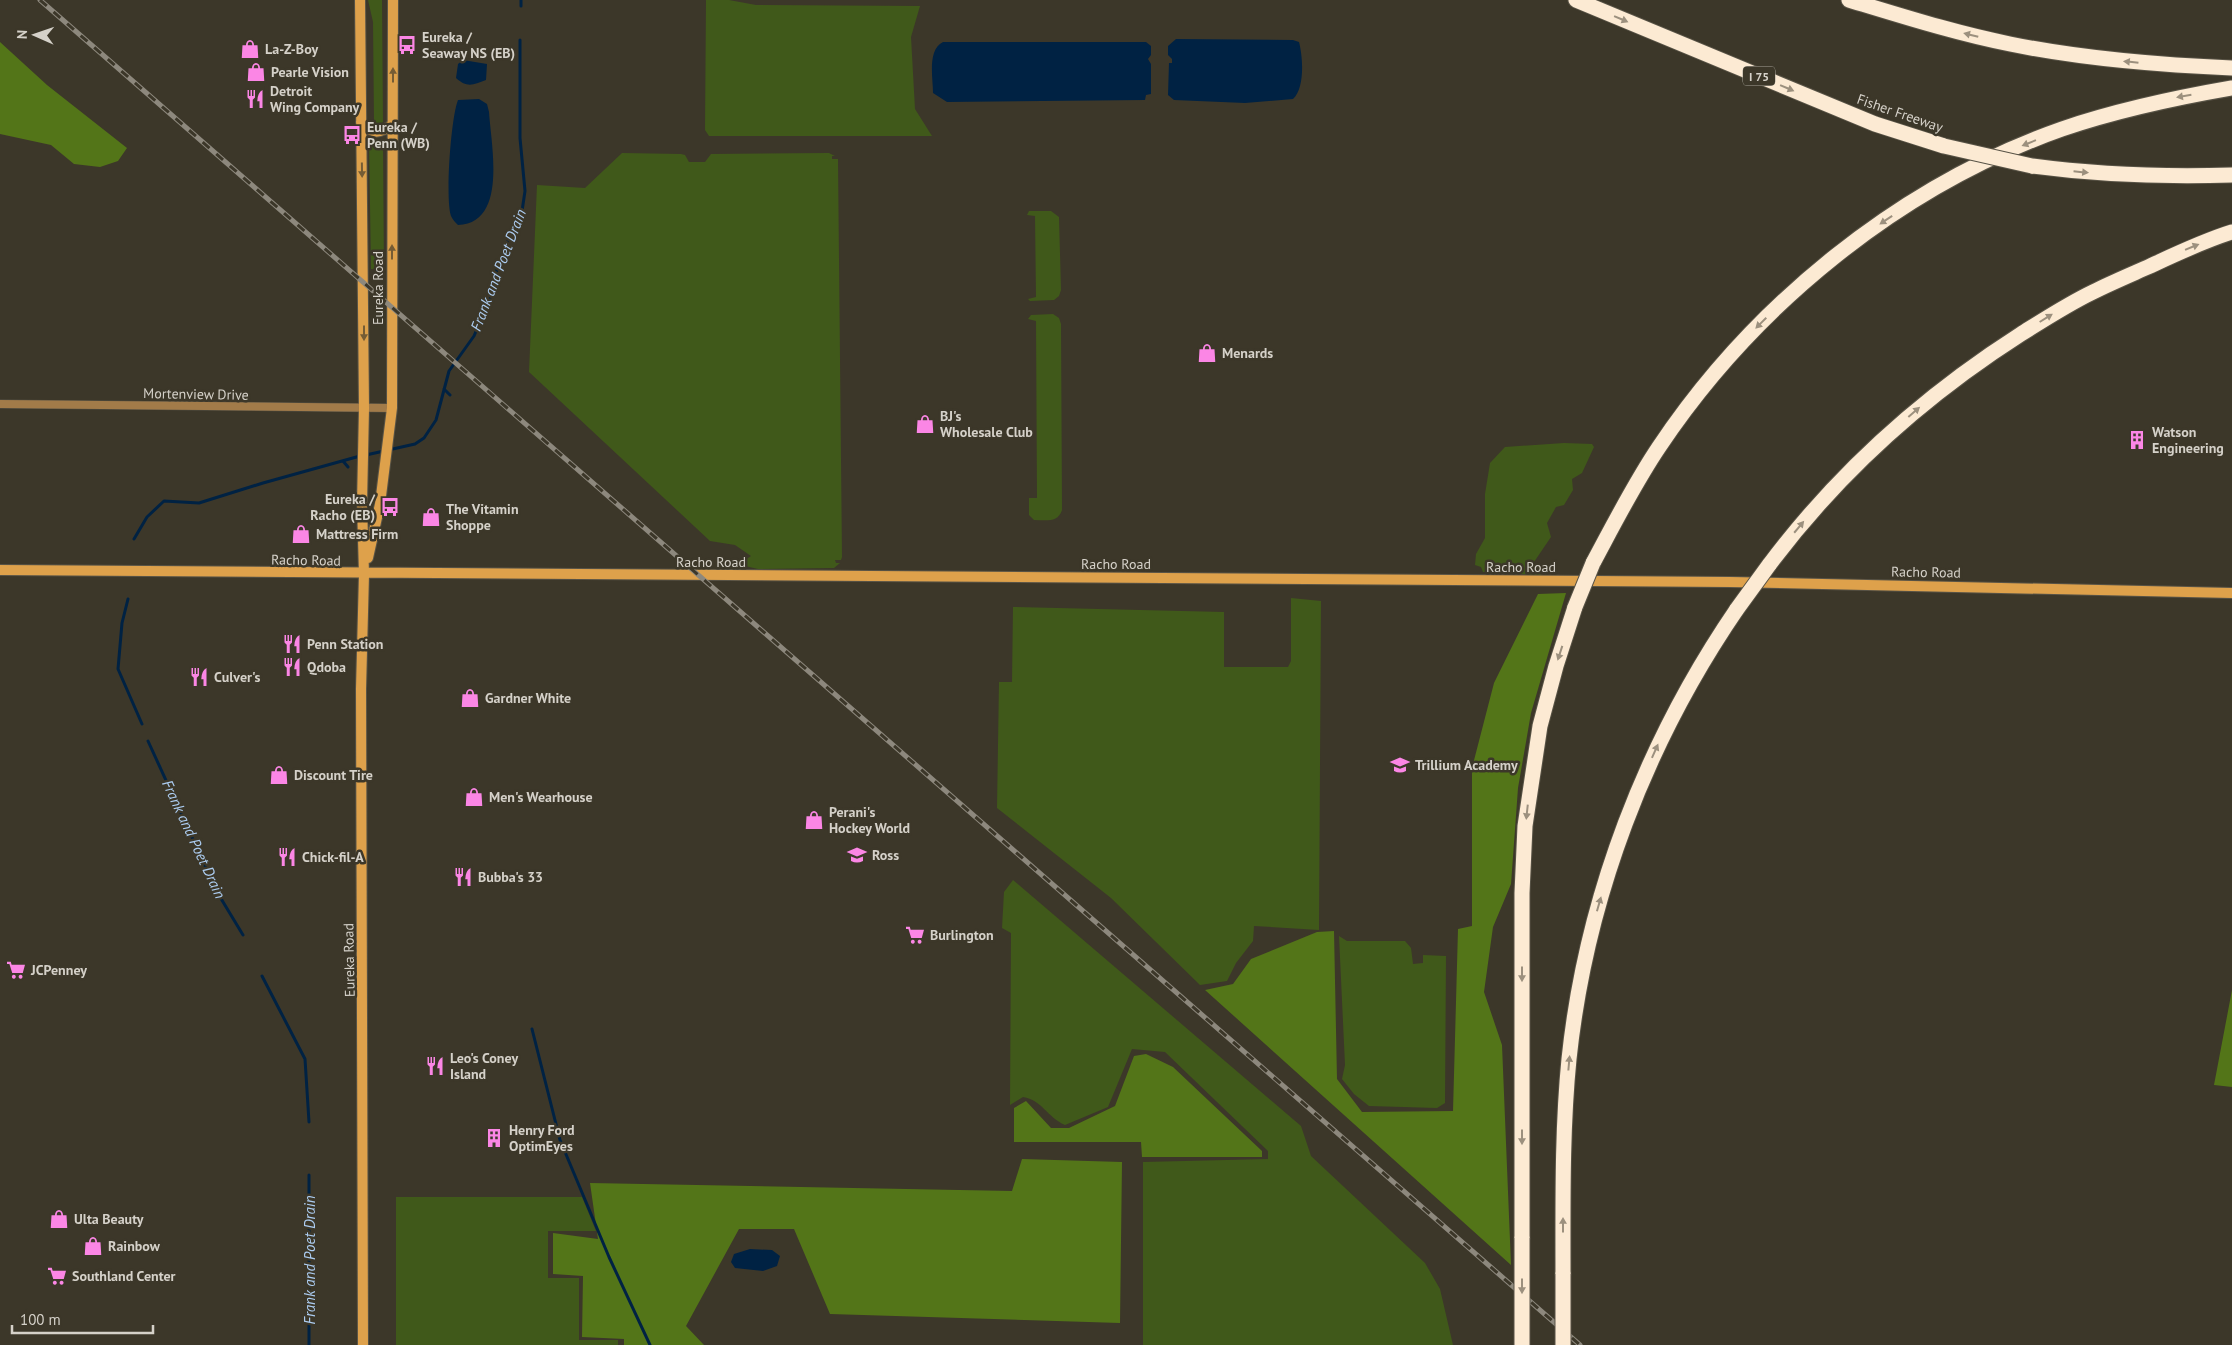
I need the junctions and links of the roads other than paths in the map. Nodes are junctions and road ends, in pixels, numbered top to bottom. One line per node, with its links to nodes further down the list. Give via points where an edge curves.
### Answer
1 (393, 0): 8 (street, Eureka Road, one-way to 1)
2 (1576, 0): 9 (highway, Fisher Freeway / I 75, one-way to 9, bridge, via 1875,124 1944,146 2032,166 2108,174)
3 (1848, 0): 5 (highway, one-way to 3, via 2159,65 2057,52 1976,36)
4 (359, 1): 7 (street, Eureka Road)
5 (2232, 68)
6 (2232, 88): 18 (highway, one-way to 18, bridge, via 2138,106 2042,137 1945,184 1861,237 1774,310 1704,386 1638,480 1593,563 1556,666 1540,726 1525,826 1522,893)
7 (361, 122): 8 (street, via 375,133); 12 (street, Eureka Road, one-way to 12)
8 (393, 124): 13 (street, Eureka Road, one-way to 8)
9 (2232, 175)
10 (2232, 232): 19 (highway, one-way to 10, bridge, via 1564,1156 1567,1082 1575,1016 1593,928 1620,836 1657,747 1696,672 1737,609 1810,514 1885,438 1965,372 2092,292)
11 (0, 404): 12 (street, Mortenview Drive)
12 (364, 408): 13 (street, Mortenview Drive); 15 (street, Eureka Road)
13 (392, 408): 15 (street, Eureka Road, via 380,504)
14 (0, 570): 15 (street, Racho Road)
15 (364, 574): 16 (street, Racho Road, via 1720,582); 17 (street, Eureka Road, via 361,689)
16 (2232, 593)
17 (363, 1345)
18 (1522, 1345)
19 (1563, 1345)

